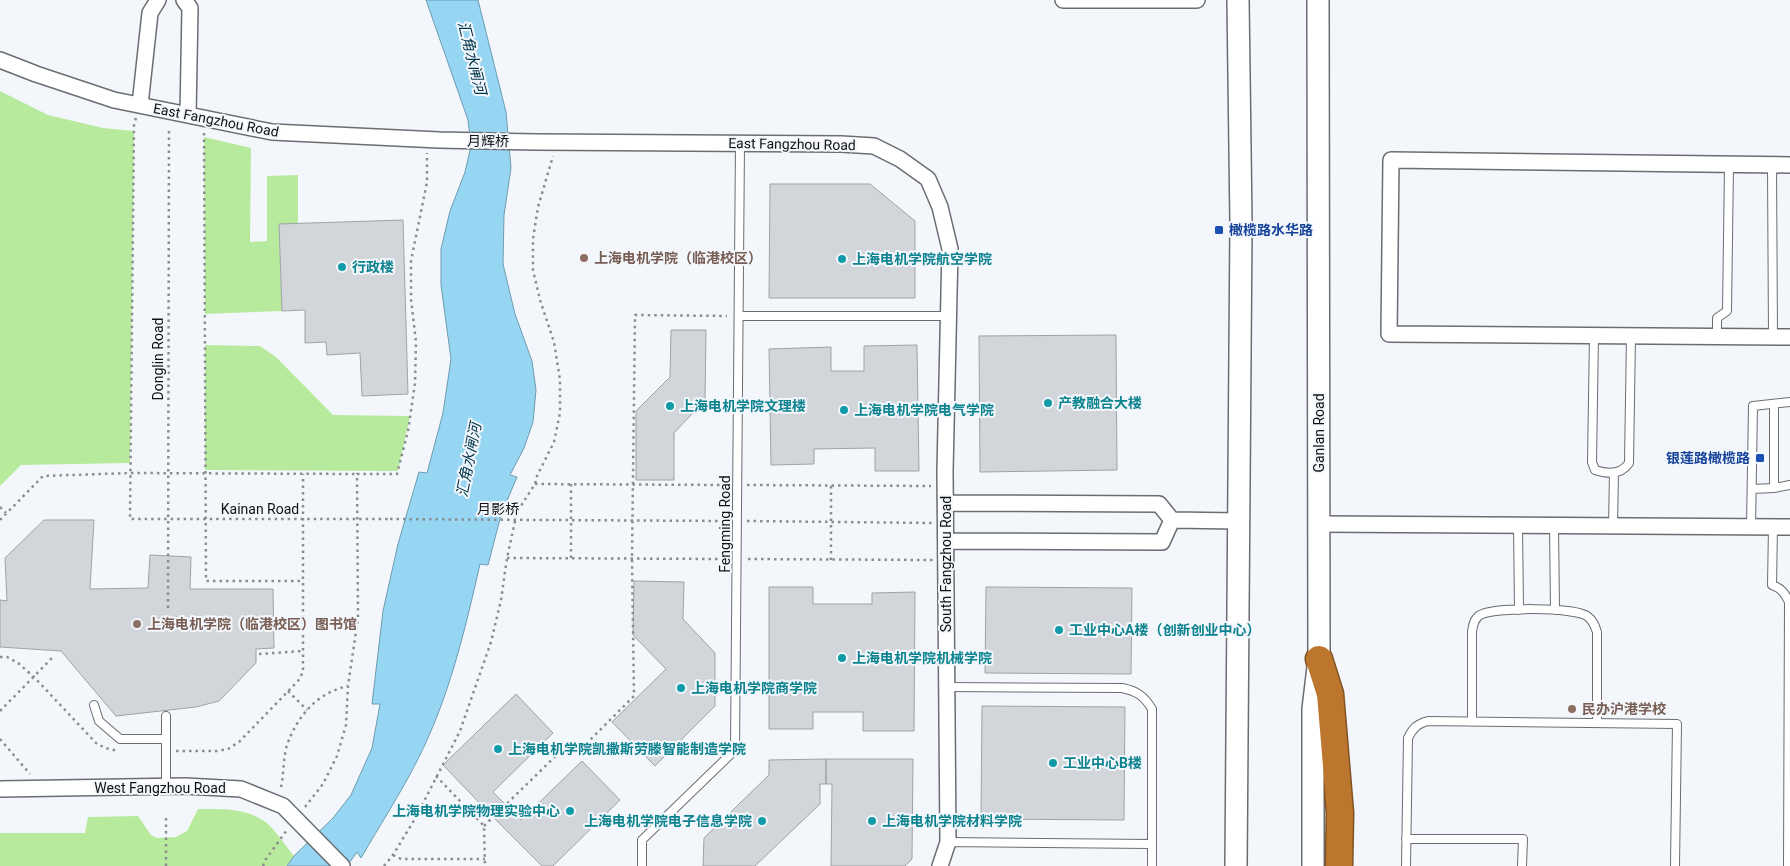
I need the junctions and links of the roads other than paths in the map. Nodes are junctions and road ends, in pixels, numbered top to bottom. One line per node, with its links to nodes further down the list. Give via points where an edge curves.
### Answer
1 (158, 0): 8 (street, via 150,13)
2 (184, 0): 9 (street, via 190,8)
3 (1063, 0): 4 (street)
4 (1197, 0)
5 (1238, 0): 31 (main road, via 1241,224)
6 (1318, 0): 32 (main road, Ganlan Road)
7 (0, 60): 8 (street, East Fangzhou Road, via 105,97)
8 (140, 105): 9 (street, East Fangzhou Road)
9 (188, 115): 10 (street, East Fangzhou Road, via 272,132)
10 (433, 140): 11 (street, 月辉桥)
11 (536, 142): 12 (street, East Fangzhou Road)
12 (740, 143): 16 (lane, Fengming Road); 17 (street, East Fangzhou Road, via 874,146 928,179 940,208 950,249)
13 (1729, 165): 14 (street); 18 (street, via 1391,160 1389,334); 20 (lane, via 1727,311 1717,318)
14 (1772, 165): 15 (street); 21 (lane)
15 (1790, 165)
16 (739, 316): 17 (lane); 55 (lane, Fengming Road, via 736,750 642,840)
17 (949, 316): 29 (street, South Fangzhou Road)
18 (1594, 335): 19 (street); 25 (lane, via 1592,462 1594,470)
19 (1631, 336): 20 (street); 25 (lane, via 1629,463 1625,469)
20 (1717, 336): 21 (street)
21 (1773, 337): 22 (street)
22 (1790, 337)
23 (1790, 402): 24 (lane)
24 (1774, 404): 27 (lane); 28 (lane, via 1753,406)
25 (1614, 472): 35 (lane)
26 (1790, 485): 27 (lane)
27 (1774, 488): 28 (lane)
28 (1752, 489): 36 (lane)
29 (946, 503): 30 (street, via 1158,504); 39 (street, South Fangzhou Road)
30 (1172, 520): 31 (street); 39 (street, via 1162,542)
31 (1238, 521): 59 (main road)
32 (1319, 524): 33 (street); 42 (main road, Ganlan Road)
33 (1518, 526): 34 (street); 40 (lane)
34 (1554, 526): 35 (street); 41 (lane)
35 (1613, 526): 36 (street)
36 (1751, 527): 37 (street)
37 (1773, 527): 38 (street); 65 (lane, via 1772,585 1786,594 1789,602)
38 (1790, 527)
39 (946, 541): 43 (street, South Fangzhou Road)
40 (1519, 610): 41 (lane); 46 (lane, via 1493,610 1474,621)
41 (1555, 610): 47 (lane, via 1574,611 1594,623 1597,632)
42 (1319, 659): 60 (main road, Ganlan Road, via 1313,708); 61 (highway, via 1330,694 1340,812)
43 (947, 688): 52 (street, South Fangzhou Road); 53 (lane, via 1122,688 1137,691 1152,709)
44 (94, 705): 48 (lane, via 99,721 120,739)
45 (166, 716): 48 (lane)
46 (1472, 722): 47 (lane); 51 (lane, via 1428,721 1412,729 1408,738)
47 (1597, 723): 64 (lane, via 1677,724)
48 (166, 739): 49 (lane)
49 (166, 786): 50 (street, West Fangzhou Road); 54 (street, West Fangzhou Road, via 241,789 283,806)
50 (0, 789)
51 (1406, 839): 62 (lane); 63 (lane, via 1523,839)
52 (948, 842): 53 (lane); 56 (street); 57 (lane)
53 (1152, 844): 58 (lane)
54 (342, 866)
55 (642, 866)
56 (940, 866)
57 (948, 866)
58 (1152, 866)
59 (1236, 866)
60 (1314, 866)
61 (1339, 866)
62 (1406, 866)
63 (1522, 866)
64 (1674, 866)
65 (1788, 866)

